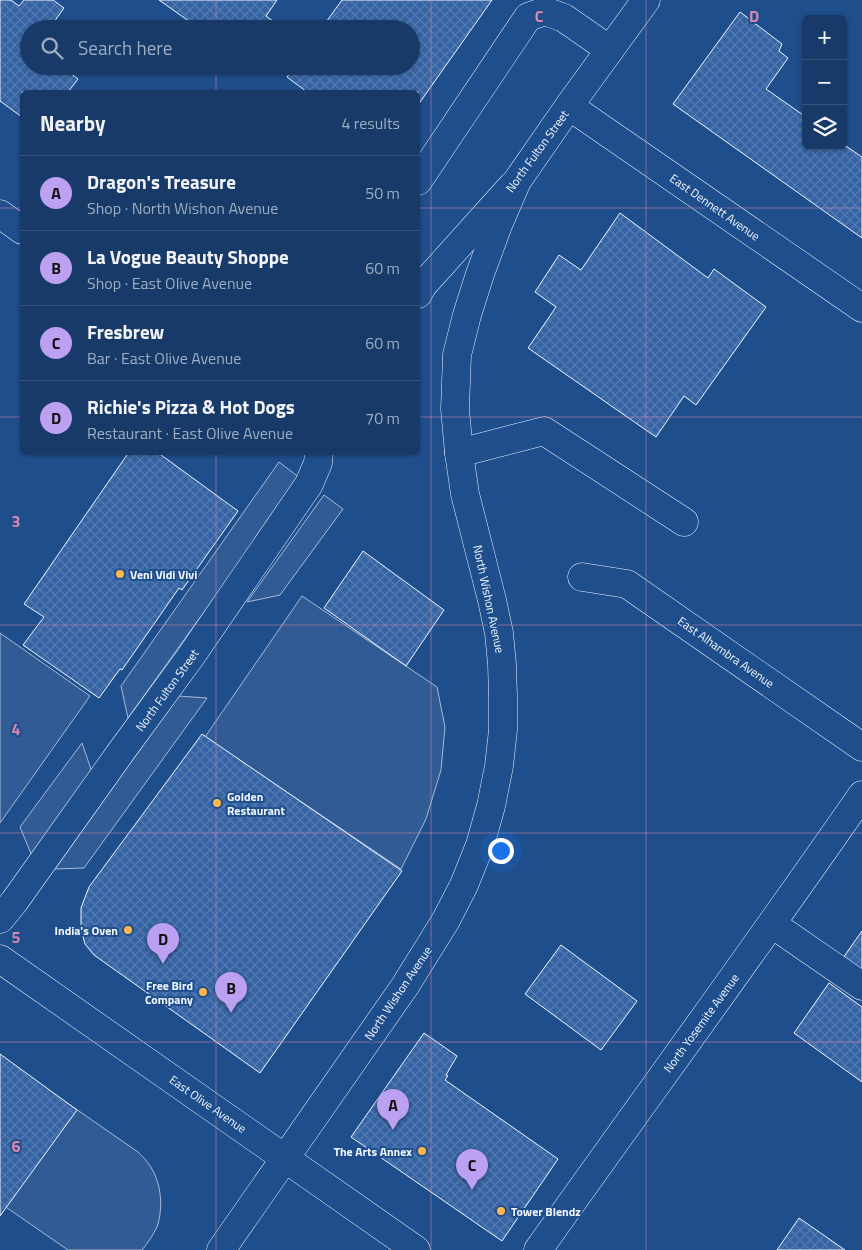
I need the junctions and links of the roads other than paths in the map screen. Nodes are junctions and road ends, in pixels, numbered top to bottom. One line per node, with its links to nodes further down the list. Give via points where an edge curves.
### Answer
1 (646, 0): 2 (main road, North Fulton Street)
2 (610, 50): 3 (main road, North Fulton Street); 4 (main road, via 564,18 545,11 528,17)
3 (569, 106): 5 (main road, North Fulton Street); 9 (main road, East Dennett Avenue)
4 (420, 178)
5 (517, 181): 8 (main road, North Fulton Street); 10 (main road, North Wishon Avenue, via 480,274 457,355 455,409)
6 (0, 214): 7 (main road)
7 (20, 229)
8 (420, 286)
9 (862, 308)
10 (459, 452): 12 (main road, via 544,431); 20 (main road, North Wishon Avenue, via 465,494 492,600 502,664 503,730 491,806 480,845 446,920 405,986)
11 (319, 455): 16 (main road, North Fulton Street, via 309,484 225,608)
12 (684, 522)
13 (582, 577): 14 (main road, East Alhambra Avenue, via 627,584)
14 (862, 747)
15 (862, 795): 17 (main road, North Yosemite Avenue)
16 (0, 919)
17 (772, 924): 19 (main road); 23 (main road, North Yosemite Avenue)
18 (0, 959): 20 (main road, East Olive Avenue)
19 (862, 986)
20 (285, 1159): 21 (main road, North Wishon Avenue); 22 (main road, East Olive Avenue)
21 (221, 1250)
22 (416, 1250)
23 (538, 1250)

